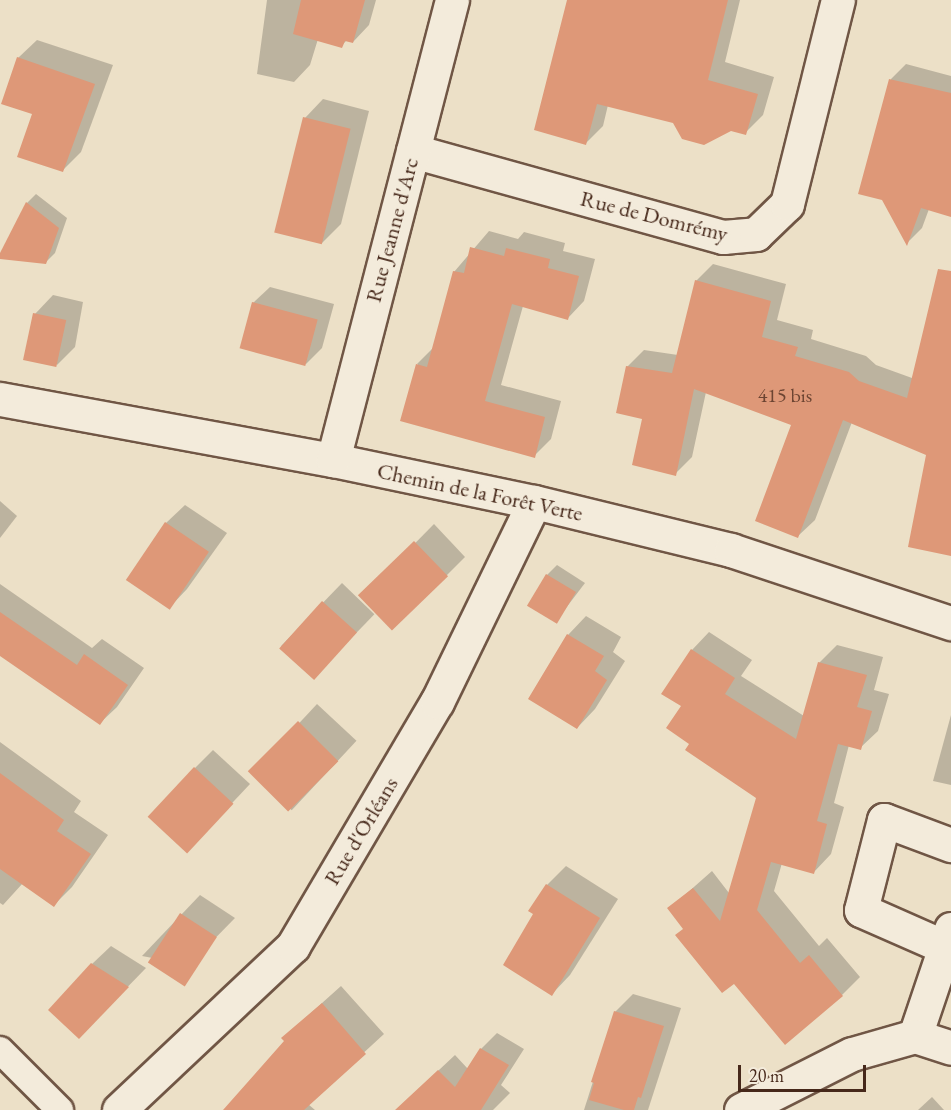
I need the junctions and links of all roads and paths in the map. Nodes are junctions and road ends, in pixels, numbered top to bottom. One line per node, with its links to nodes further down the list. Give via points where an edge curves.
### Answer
1 (452, 0): 3 (street, Rue Jeanne d'Arc)
2 (838, 0): 3 (street, Rue de Domrémy, via 787,204 756,234 723,237)
3 (413, 151): 5 (street, Rue Jeanne d'Arc)
4 (0, 399): 5 (street, Chemin de la Forêt Verte)
5 (333, 460): 6 (street, Chemin de la Forêt Verte)
6 (534, 502): 7 (street, Chemin de la Forêt Verte, via 731,550); 13 (street, Rue d'Orléans, via 437,702 293,946)
7 (951, 623)
8 (951, 845): 9 (street, via 884,820 861,910)
9 (949, 939): 10 (street)
10 (915, 1036): 11 (street); 15 (street, via 852,1054)
11 (951, 1048)
12 (0, 1050): 14 (lane)
13 (121, 1109)
14 (60, 1110)
15 (741, 1110)

